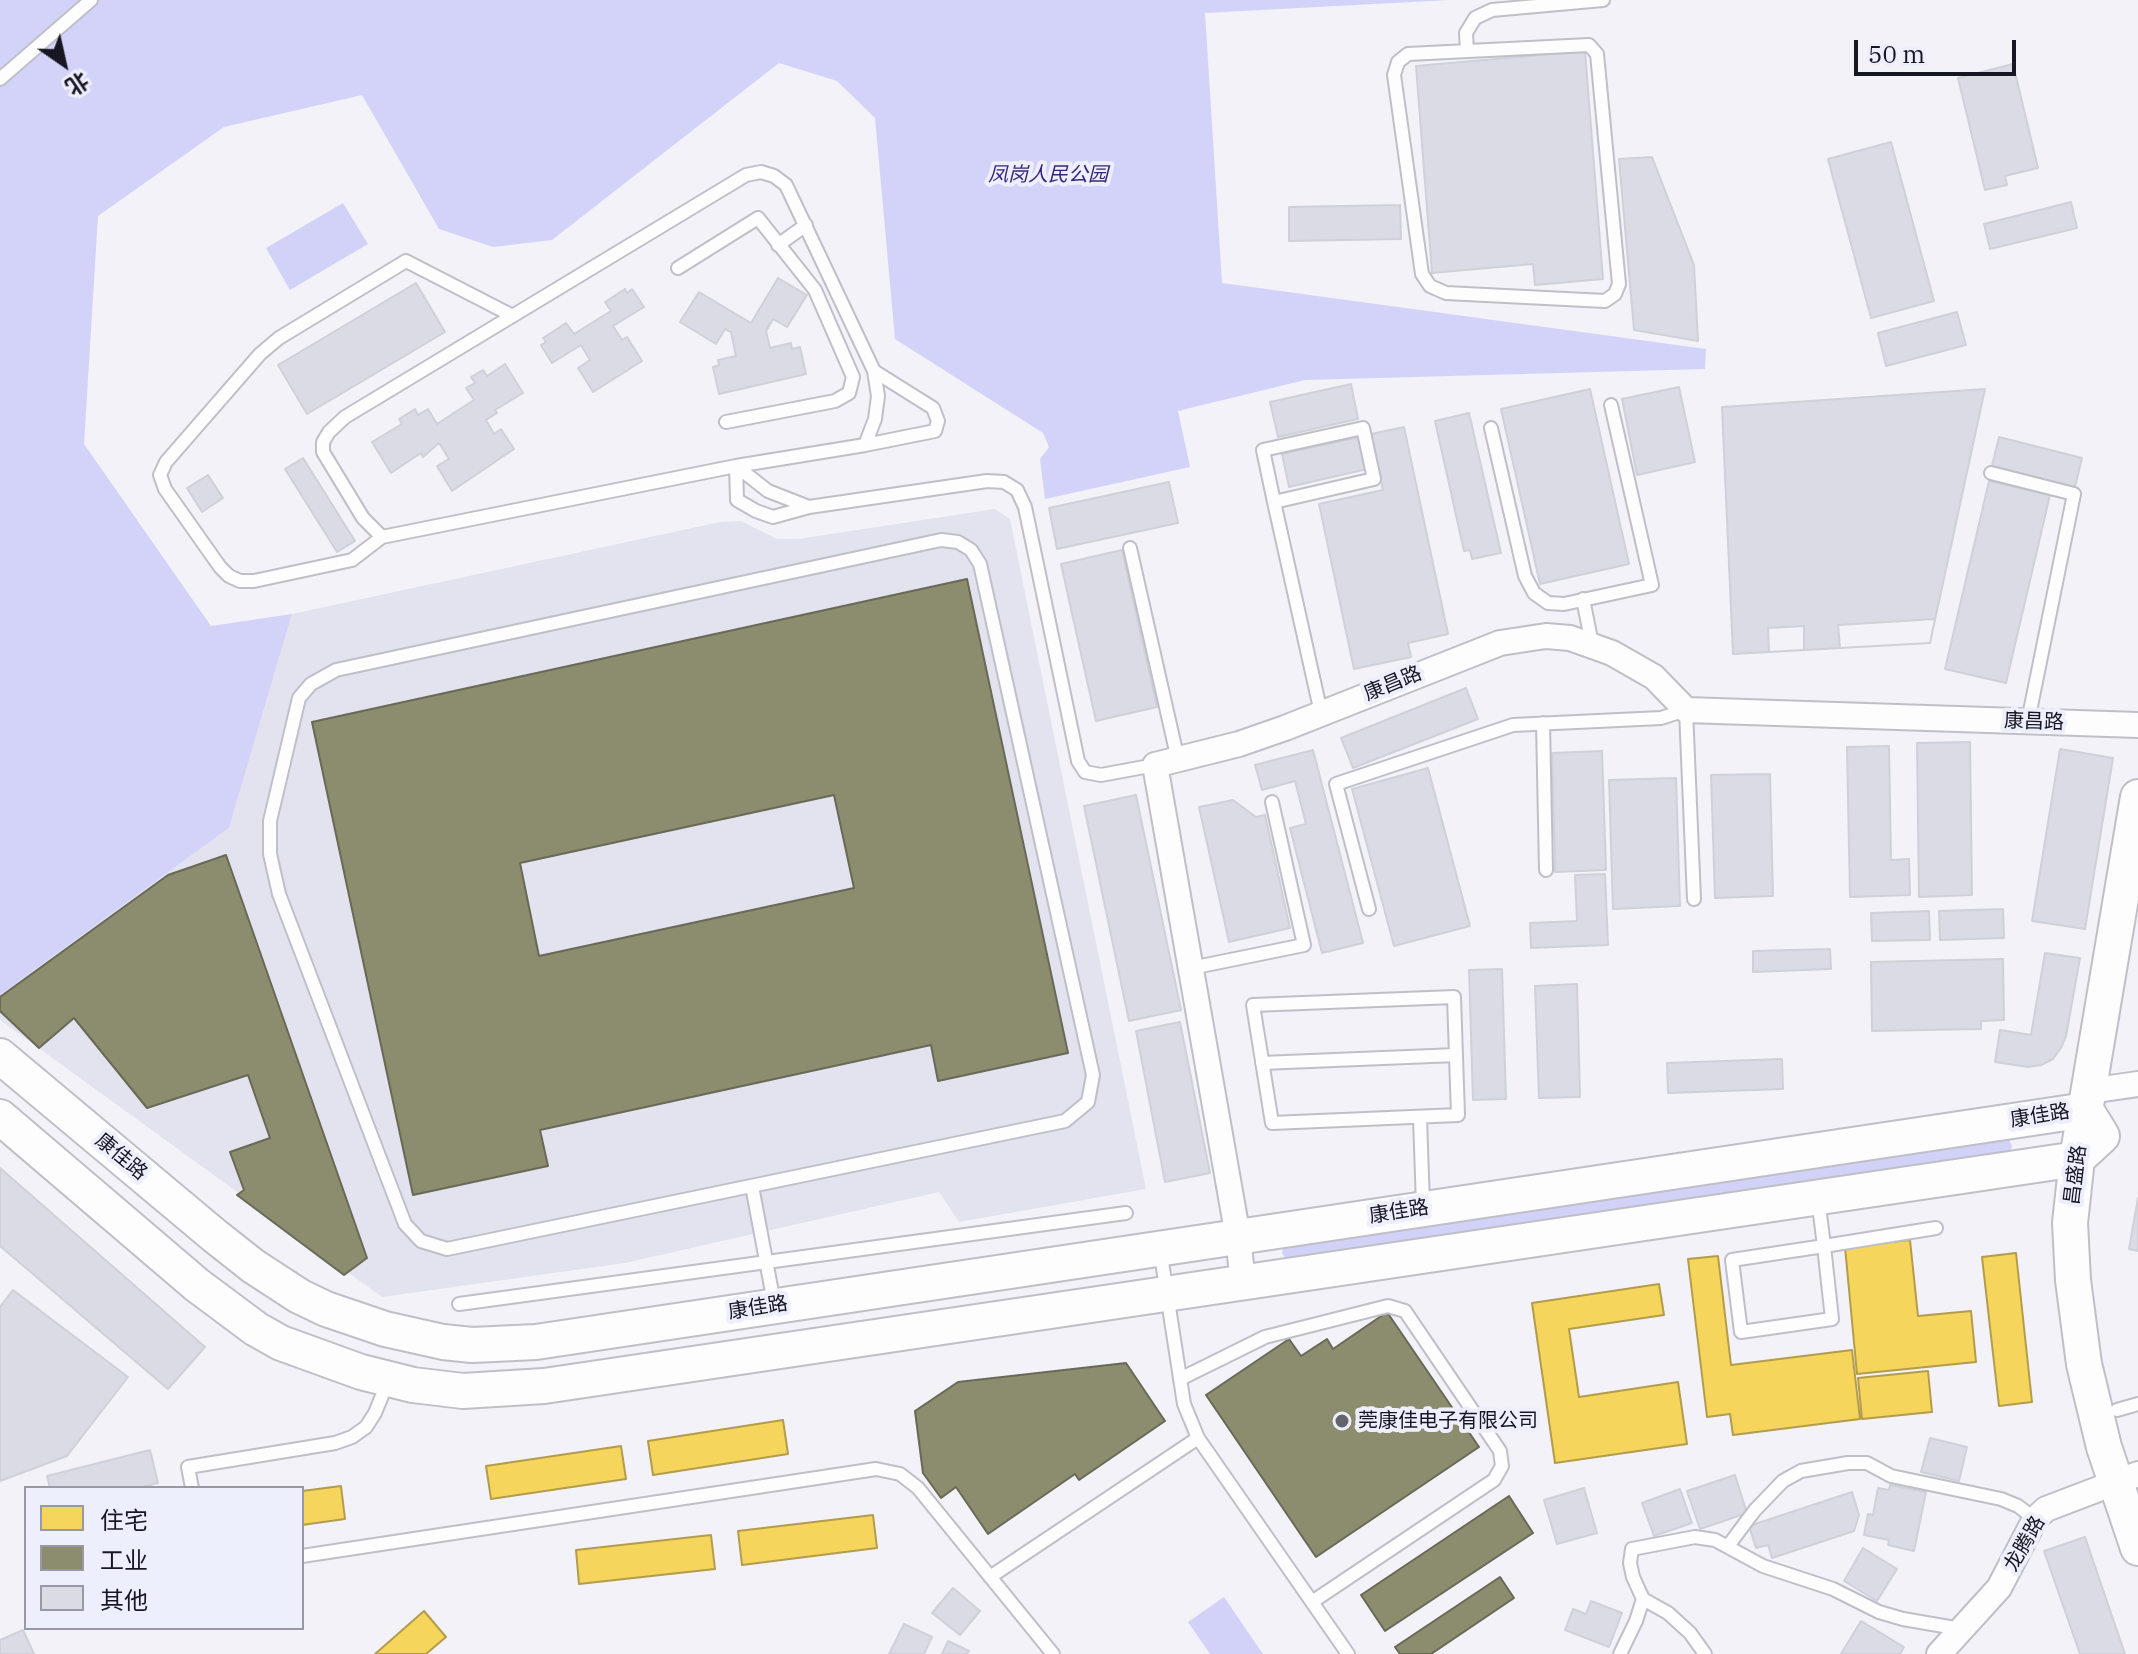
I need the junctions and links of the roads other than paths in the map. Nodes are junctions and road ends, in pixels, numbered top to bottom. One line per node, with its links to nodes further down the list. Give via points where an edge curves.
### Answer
1 (91, 0): 4 (lane)
2 (1603, 0): 3 (lane, via 1492,10 1475,18 1466,33)
3 (1467, 51): 3 (lane, via 1408,54 1394,75 1422,274 1430,286 1446,293 1605,301 1619,284 1597,54 1589,45)
4 (0, 79)
5 (806, 225): 6 (lane); 8 (lane, via 786,185 761,172 746,175); 9 (lane)
6 (778, 245): 7 (lane, via 758,218); 11 (lane, via 815,290 853,377 849,393 835,401)
7 (678, 268)
8 (511, 315): 18 (lane, via 345,417 323,442 327,462 363,518); 18 (lane, via 406,261 260,354 160,475 220,567 240,581 352,560)
9 (874, 371): 13 (lane, via 878,396); 13 (lane, via 933,408 938,421 935,431)
10 (1611, 405): 20 (lane, via 1652,585)
11 (726, 422)
12 (1491, 428): 20 (lane, via 1525,576 1534,593 1548,603)
13 (865, 445): 14 (lane)
14 (736, 466): 17 (lane, via 768,491); 17 (lane, via 737,500 756,511 773,517); 18 (lane)
15 (1991, 473): 24 (lane, via 2074,494)
16 (1274, 502): 16 (lane, via 1374,479 1363,428 1263,450); 23 (lane)
17 (809, 507): 27 (lane, via 987,481 1017,490 1025,507 1078,761 1085,772 1101,775)
18 (382, 537)
19 (1130, 548): 27 (lane)
20 (1583, 599): 21 (lane)
21 (1592, 644): 22 (street, 康昌路, via 1654,677); 23 (street, 康昌路, via 1546,636 1500,643)
22 (1686, 710): 24 (street, 康昌路); 25 (lane, via 1661,718); 31 (lane)
23 (1321, 713): 27 (street, 康昌路, via 1239,744)
24 (2028, 721): 26 (street, 康昌路)
25 (1543, 723): 30 (lane); 32 (lane, via 1513,725 1336,784)
26 (2138, 725)
27 (1167, 763): 34 (street)
28 (2138, 797): 38 (street, 昌盛路)
29 (1272, 802): 34 (lane, via 1304,945)
30 (1546, 870)
31 (1694, 899)
32 (1369, 909)
33 (2138, 925): 38 (street, 昌盛路)
34 (1191, 968): 47 (street)
35 (1456, 1055): 37 (lane); 37 (lane, via 1454,997 1253,1005); 40 (lane, via 1458,1115)
36 (0, 1056): 54 (street, 康佳路, via 253,1266 299,1296 354,1319 443,1342 504,1344)
37 (1262, 1063): 40 (lane, via 1272,1123)
38 (2105, 1102): 41 (street); 44 (street, 康佳路); 57 (street, 昌盛路, via 2095,1183 2093,1270 2102,1343)
39 (0, 1117): 56 (street, via 234,1314 281,1343)
40 (1420, 1117): 44 (lane)
41 (2077, 1159): 43 (street); 59 (street, 昌盛路, via 2070,1223 2084,1364 2104,1447)
42 (752, 1186): 42 (lane, via 447,1249 421,1241 405,1224 279,894 270,854 270,821 299,698 336,670 941,540 958,542 980,564 1093,1075 1088,1102 1065,1121); 50 (lane)
43 (1818, 1198): 48 (lane); 51 (street)
44 (1423, 1209): 47 (street, 康佳路)
45 (1126, 1213): 50 (lane)
46 (1936, 1228): 48 (lane)
47 (1238, 1237): 49 (street, 康佳路); 51 (street)
48 (1824, 1246): 48 (lane, via 1732,1260 1741,1332 1832,1319)
49 (1160, 1248): 52 (lane); 54 (street, 康佳路)
50 (767, 1262): 53 (lane); 54 (lane)
51 (1243, 1283): 52 (street)
52 (1167, 1294): 55 (lane); 56 (street, via 516,1390 463,1391)
53 (459, 1304)
54 (775, 1306)
55 (1180, 1379): 58 (lane); 67 (lane, via 1265,1337 1388,1306 1405,1311 1500,1451 1502,1466 1494,1480)
56 (389, 1380): 60 (lane, via 366,1427 352,1437 188,1467)
57 (2128, 1407): 59 (street, 昌盛路)
58 (1198, 1438): 65 (lane); 67 (lane)
59 (2131, 1476): 61 (street, 龙腾路, via 2068,1498); 63 (street, 昌盛路)
60 (192, 1486)
61 (2035, 1519): 62 (lane, via 2001,1499 1891,1476 1867,1463 1848,1463 1801,1471 1783,1481); 68 (street, 龙腾路, via 1999,1588)
62 (1728, 1546): 66 (lane, via 1695,1537 1632,1549 1633,1577); 68 (lane, via 1763,1566 1833,1589 1879,1612)
63 (2138, 1548)
64 (304, 1556): 65 (lane, via 876,1469 900,1474 918,1488)
65 (990, 1577): 69 (lane)
66 (1643, 1599): 71 (lane); 72 (lane, via 1668,1613)
67 (1312, 1602): 70 (lane)
68 (1962, 1629): 73 (street, 龙腾路)
69 (1053, 1654)
70 (1348, 1654)
71 (1620, 1654)
72 (1705, 1654)
73 (1939, 1654)

